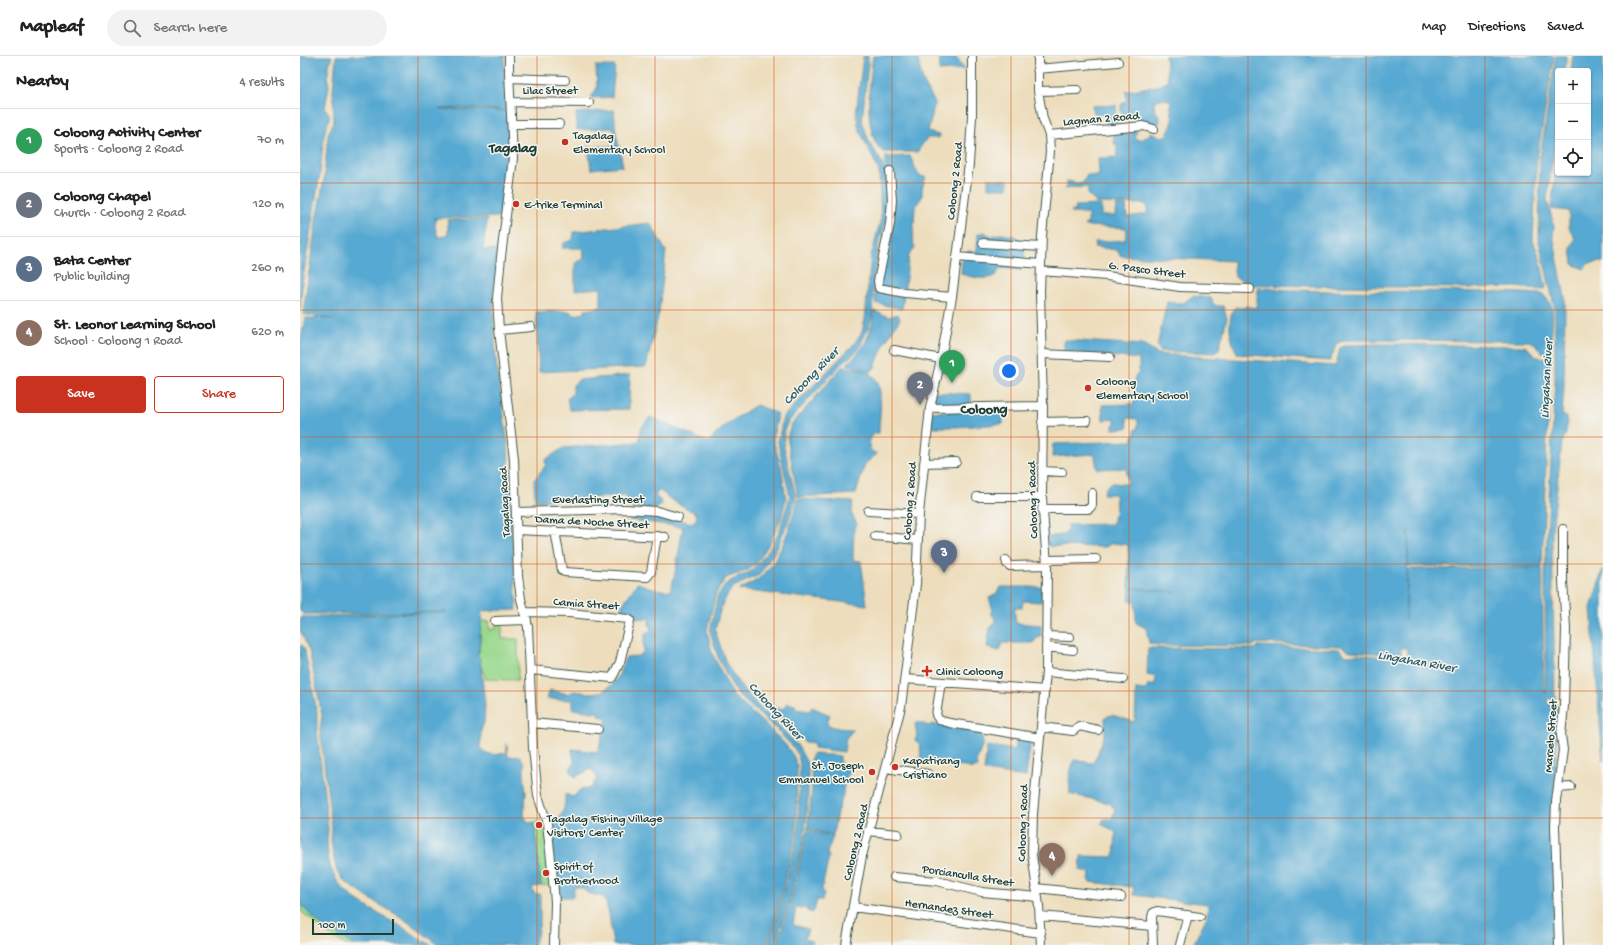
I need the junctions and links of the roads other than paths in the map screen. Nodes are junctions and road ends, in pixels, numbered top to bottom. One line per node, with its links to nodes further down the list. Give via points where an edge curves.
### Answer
1 (510, 56): 6 (street, Tagalag Road)
2 (972, 56): 19 (street, Coloong 2 Road, via 969,164)
3 (1038, 56): 5 (street, Coloong 1 Road)
4 (1118, 62): 5 (street)
5 (1037, 69): 9 (street, Coloong 1 Road)
6 (509, 78): 7 (street); 10 (street, Tagalag Road)
7 (565, 80)
8 (1077, 90): 9 (street)
9 (1038, 91): 15 (street, Coloong 1 Road)
10 (511, 102): 11 (street, Lilac Street); 12 (street, Tagalag Road)
11 (589, 103)
12 (512, 124): 13 (street); 24 (street, Tagalag Road, via 513,158 498,276)
13 (559, 124)
14 (1154, 129): 15 (street, Lagman 2 Road, via 1143,126)
15 (1049, 135): 18 (street, Coloong 1 Road, via 1050,151)
16 (890, 171): 22 (street, via 890,224 878,281 879,288)
17 (984, 243): 18 (street)
18 (1041, 247): 20 (street, Coloong 1 Road)
19 (957, 257): 20 (street, G. Pasco Street); 22 (street, Coloong 2 Road)
20 (1041, 267): 21 (street, G. Pasco Street, via 1180,287); 26 (street, Coloong 1 Road)
21 (1250, 289)
22 (952, 297): 28 (street, Coloong 2 Road)
23 (531, 328): 24 (street)
24 (499, 330): 42 (street, Tagalag Road, via 514,459)
25 (894, 350): 28 (street)
26 (1042, 354): 27 (street); 29 (street, Coloong 1 Road)
27 (1110, 357)
28 (941, 359): 30 (street, Coloong 2 Road)
29 (1043, 406): 30 (street); 32 (street, Coloong 1 Road)
30 (930, 408): 34 (street, Coloong 2 Road)
31 (1087, 421): 32 (street)
32 (1042, 422): 35 (street, Coloong 1 Road)
33 (956, 462): 34 (street)
34 (924, 463): 43 (street, Coloong 2 Road)
35 (1042, 472): 36 (street); 39 (street, Coloong 1 Road)
36 (1062, 472)
37 (1092, 493): 40 (street, via 1092,505 1088,509)
38 (977, 497): 39 (street)
39 (1042, 497): 40 (street, Coloong 1 Road)
40 (1042, 508): 54 (street, Coloong 1 Road)
41 (868, 511): 43 (street)
42 (517, 512): 44 (street, Everlasting Street, via 624,509); 46 (street, Tagalag Road)
43 (919, 514): 51 (street, Coloong 2 Road)
44 (678, 517)
45 (1563, 529): 75 (street, Marcelo Street, via 1566,629 1561,735 1563,750)
46 (517, 530): 47 (street, Dama de Noche Street); 55 (street, Tagalag Road, via 518,576)
47 (555, 531): 48 (street, Dama de Noche Street); 48 (street, via 564,572 647,577 651,572)
48 (657, 536): 50 (street, Dama de Noche Street)
49 (875, 536): 51 (street)
50 (665, 537)
51 (918, 540): 63 (street, Coloong 2 Road, via 916,584)
52 (1096, 559): 54 (street)
53 (1006, 560): 54 (street, via 1010,566)
54 (1047, 562): 57 (street, Coloong 1 Road)
55 (526, 616): 56 (street); 61 (street, Tagalag Road); 61 (street, Camia Street, via 569,613 629,619 620,662 610,679)
56 (495, 621)
57 (1046, 636): 58 (street); 59 (street, Coloong 1 Road)
58 (1070, 637)
59 (1046, 647): 60 (street); 62 (street, Coloong 1 Road)
60 (1073, 650)
61 (531, 670): 67 (street, Tagalag Road)
62 (1046, 672): 64 (street); 66 (street, Coloong 1 Road)
63 (905, 679): 65 (street); 72 (street, Coloong 2 Road, via 901,707)
64 (1123, 679)
65 (941, 682): 66 (street); 71 (street, via 936,715 939,720)
66 (1045, 690): 68 (street, Coloong 1 Road)
67 (532, 723): 69 (street); 87 (street, Tagalag Road, via 538,796 547,823 552,869 555,902)
68 (1041, 727): 70 (street, via 1074,731 1080,726); 71 (street, Coloong 1 Road)
69 (598, 729)
70 (1098, 730)
71 (1040, 738): 79 (street, Coloong 1 Road, via 1032,853)
72 (885, 768): 73 (street); 76 (street, Coloong 2 Road)
73 (928, 774)
74 (1571, 787): 75 (street)
75 (1558, 788): 92 (street, Marcelo Street, via 1555,827)
76 (868, 831): 77 (street); 81 (street, Coloong 2 Road)
77 (898, 834)
78 (894, 877): 79 (street, Porcianculla Street, via 937,881 982,892)
79 (1037, 892): 80 (street, Porcianculla Street); 83 (street, Coloong 1 Road)
80 (1121, 897)
81 (853, 907): 86 (street, Hernandez Street); 88 (street, Coloong 2 Road)
82 (1188, 915): 84 (street); 85 (street, via 1155,912 1152,915); 91 (street)
83 (1040, 916): 85 (street); 86 (street, Coloong 1 Road)
84 (1200, 917)
85 (1152, 926): 90 (street)
86 (1041, 932): 89 (street, Coloong 1 Road)
87 (554, 945)
88 (846, 945)
89 (1041, 945)
90 (1153, 945)
91 (1180, 945)
92 (1559, 945)

